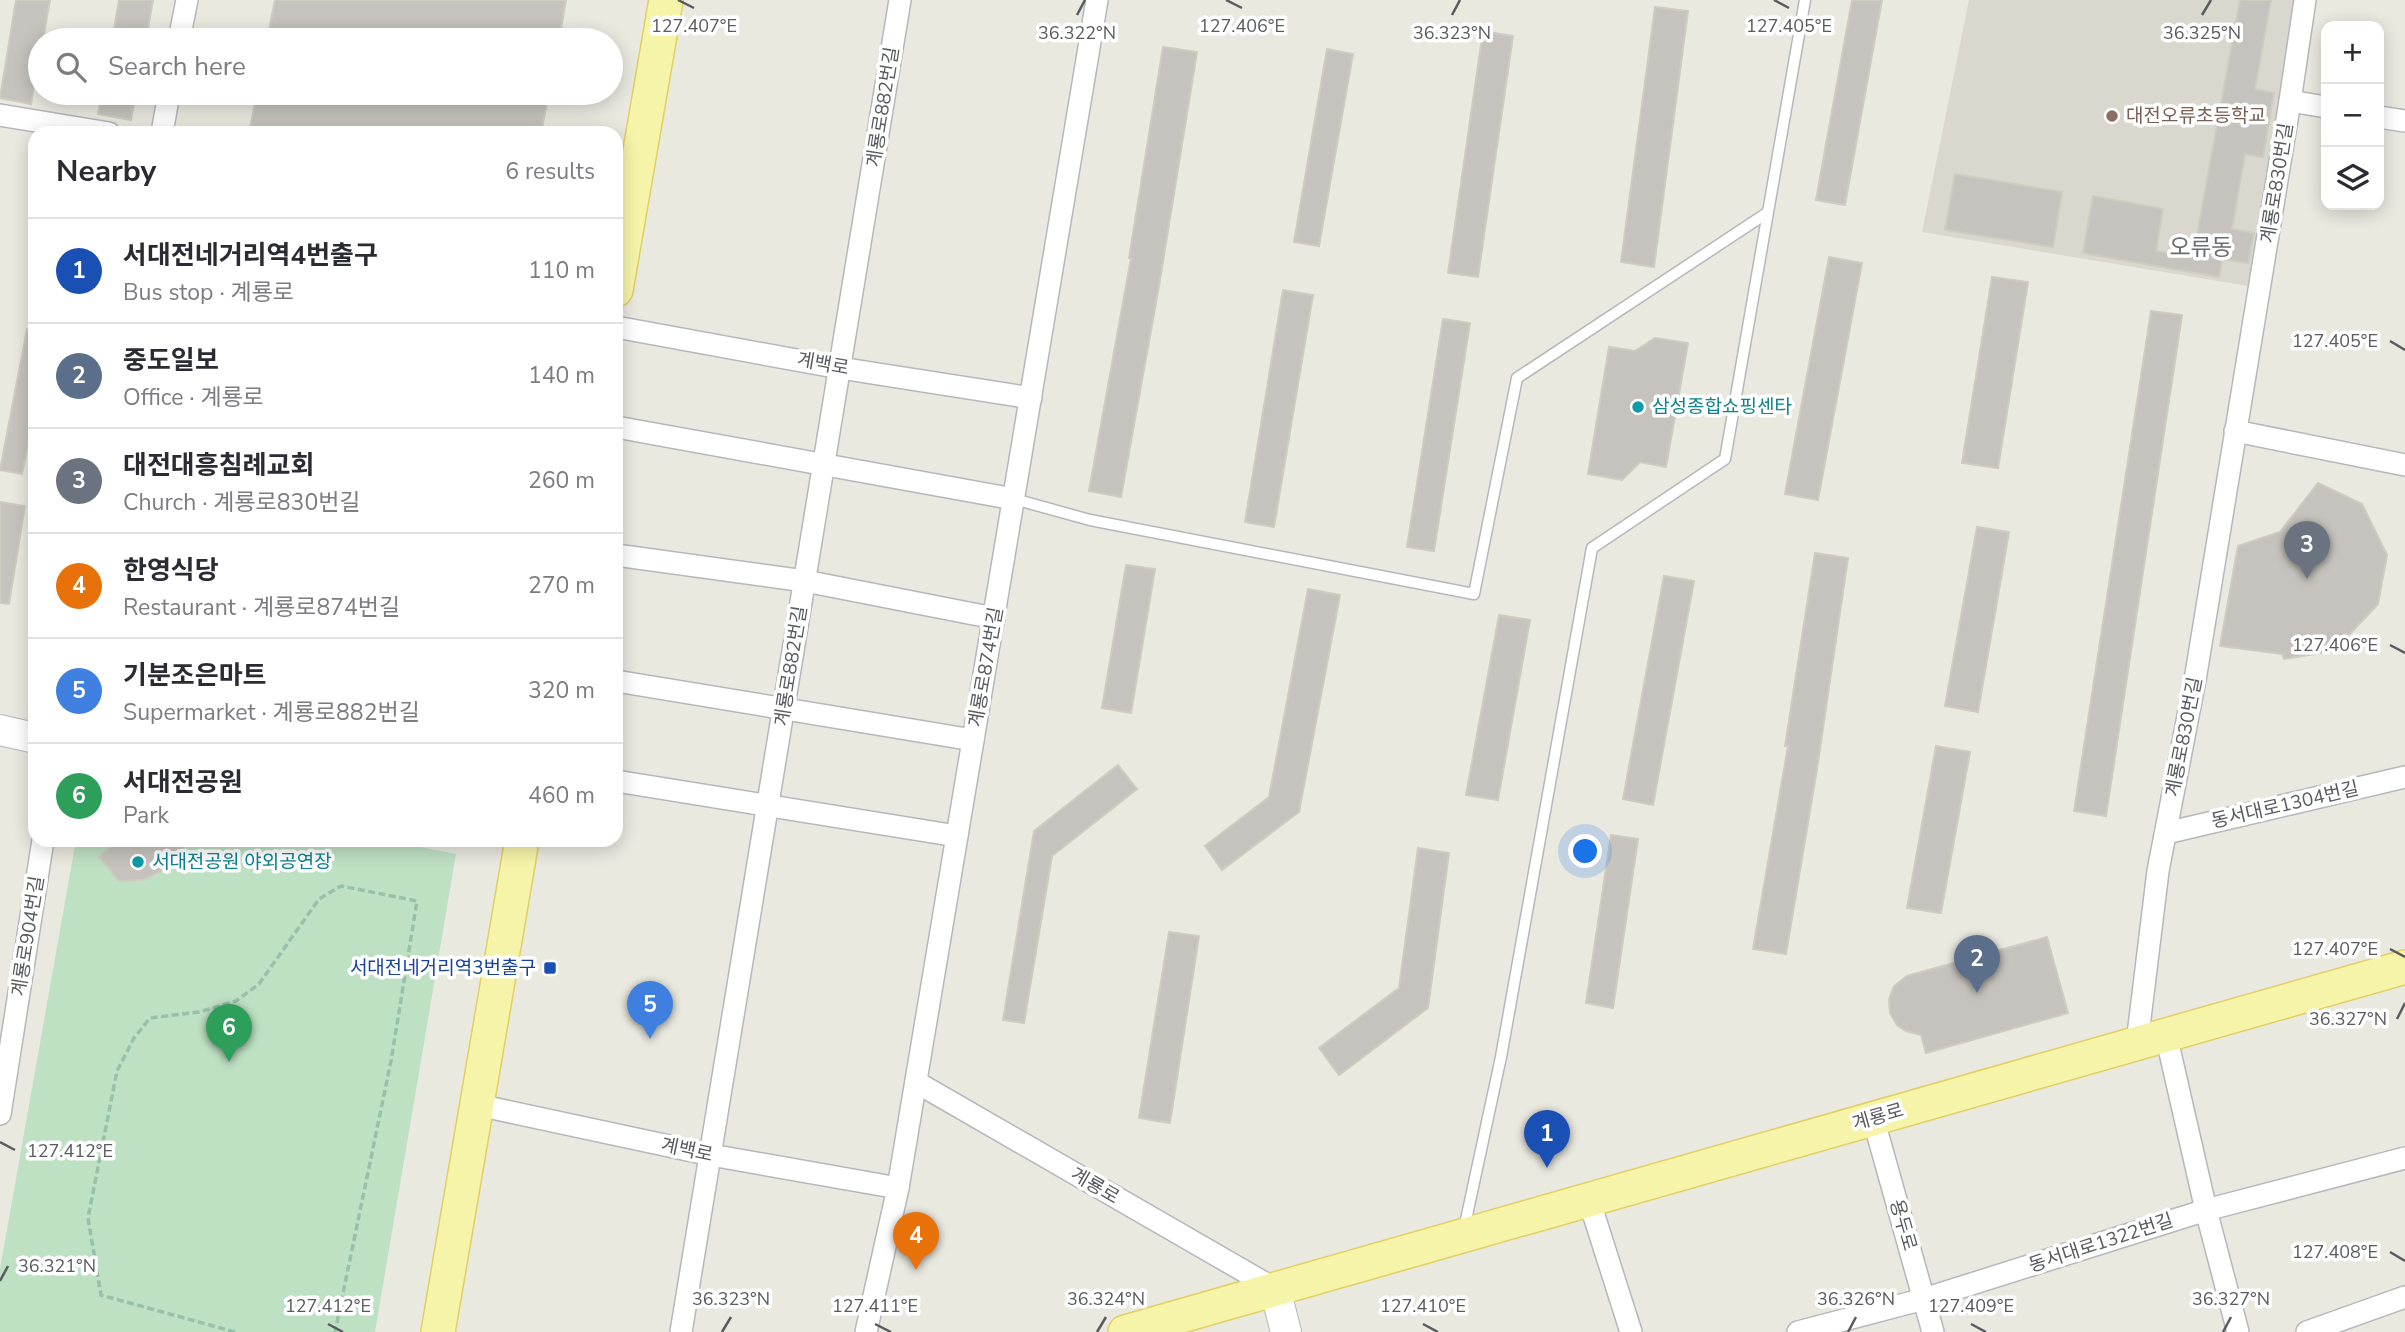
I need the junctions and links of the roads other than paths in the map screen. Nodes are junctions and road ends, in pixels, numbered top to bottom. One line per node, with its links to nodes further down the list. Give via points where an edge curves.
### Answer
1 (187, 0): 7 (street)
2 (666, 0): 17 (main road)
3 (900, 0): 19 (street, 계룡로882번길)
4 (1097, 0): 20 (street, 계룡로874번길)
5 (1805, 0): 16 (lane)
6 (2305, 0): 8 (street, 계룡로830번길)
7 (181, 28)
8 (2290, 101): 10 (street, 계룡로830번길); 22 (street, 계룡로830번길)
9 (167, 105): 15 (street)
10 (2321, 106)
11 (0, 115): 14 (street)
12 (2384, 118): 13 (street)
13 (2405, 121)
14 (67, 126)
15 (163, 126)
16 (1767, 214): 25 (lane, via 1517,377 1474,594 1090,520); 52 (lane, via 1725,459 1592,548 1501,1056)
17 (623, 249)
18 (623, 328): 19 (street, 계백로)
19 (840, 368): 20 (street, 계백로); 23 (street, 계룡로882번길)
20 (1031, 398): 25 (street, 계룡로874번길)
21 (623, 428): 23 (street)
22 (2235, 431): 24 (street); 37 (street, 계룡로830번길)
23 (824, 465): 25 (street); 27 (street, 계룡로882번길)
24 (2405, 465)
25 (1014, 499): 28 (street, 계룡로874번길)
26 (623, 556): 27 (street)
27 (805, 580): 28 (street); 30 (street, 계룡로882번길)
28 (994, 618): 33 (street, 계룡로874번길)
29 (623, 682): 30 (street)
30 (784, 709): 33 (street); 36 (street, 계룡로882번길)
31 (0, 730): 32 (main road)
32 (28, 736)
33 (974, 740): 38 (street, 계룡로874번길)
34 (2405, 777): 37 (street, 동서대로1304번길)
35 (623, 782): 36 (street)
36 (769, 804): 38 (street); 47 (street, 계룡로882번길)
37 (2166, 833): 42 (street, 계룡로830번길, via 2158,871)
38 (957, 836): 43 (street, 계룡로874번길)
39 (42, 847): 45 (street, 계룡로904번길)
40 (521, 847): 44 (main road)
41 (2405, 967): 42 (main road, 계룡로)
42 (2151, 1039): 46 (main road, 계룡로); 51 (street)
43 (916, 1082): 49 (street, 계룡로874번길); 53 (street, 계룡로)
44 (478, 1105): 47 (street, 계백로); 56 (main road)
45 (0, 1114)
46 (1873, 1118): 50 (main road, 계룡로); 55 (street, 용두로)
47 (711, 1155): 49 (street, 계백로); 57 (street, 계룡로882번길)
48 (2405, 1158): 51 (street, 동서대로1322번길)
49 (898, 1188): 58 (street, 계룡로874번길)
50 (1589, 1200): 52 (main road, 계룡로); 61 (street)
51 (2206, 1210): 55 (street, 동서대로1322번길); 64 (street)
52 (1463, 1236): 53 (main road, 계룡로)
53 (1275, 1289): 59 (main road, 계룡로); 60 (main road)
54 (2405, 1297): 65 (street)
55 (1924, 1299): 62 (street, 동서대로1322번길); 63 (street, 용두로)
56 (439, 1326)
57 (681, 1332)
58 (866, 1332)
59 (1125, 1332)
60 (1286, 1332)
61 (1631, 1332)
62 (1798, 1332)
63 (1933, 1332)
64 (2238, 1332)
65 (2307, 1332)

